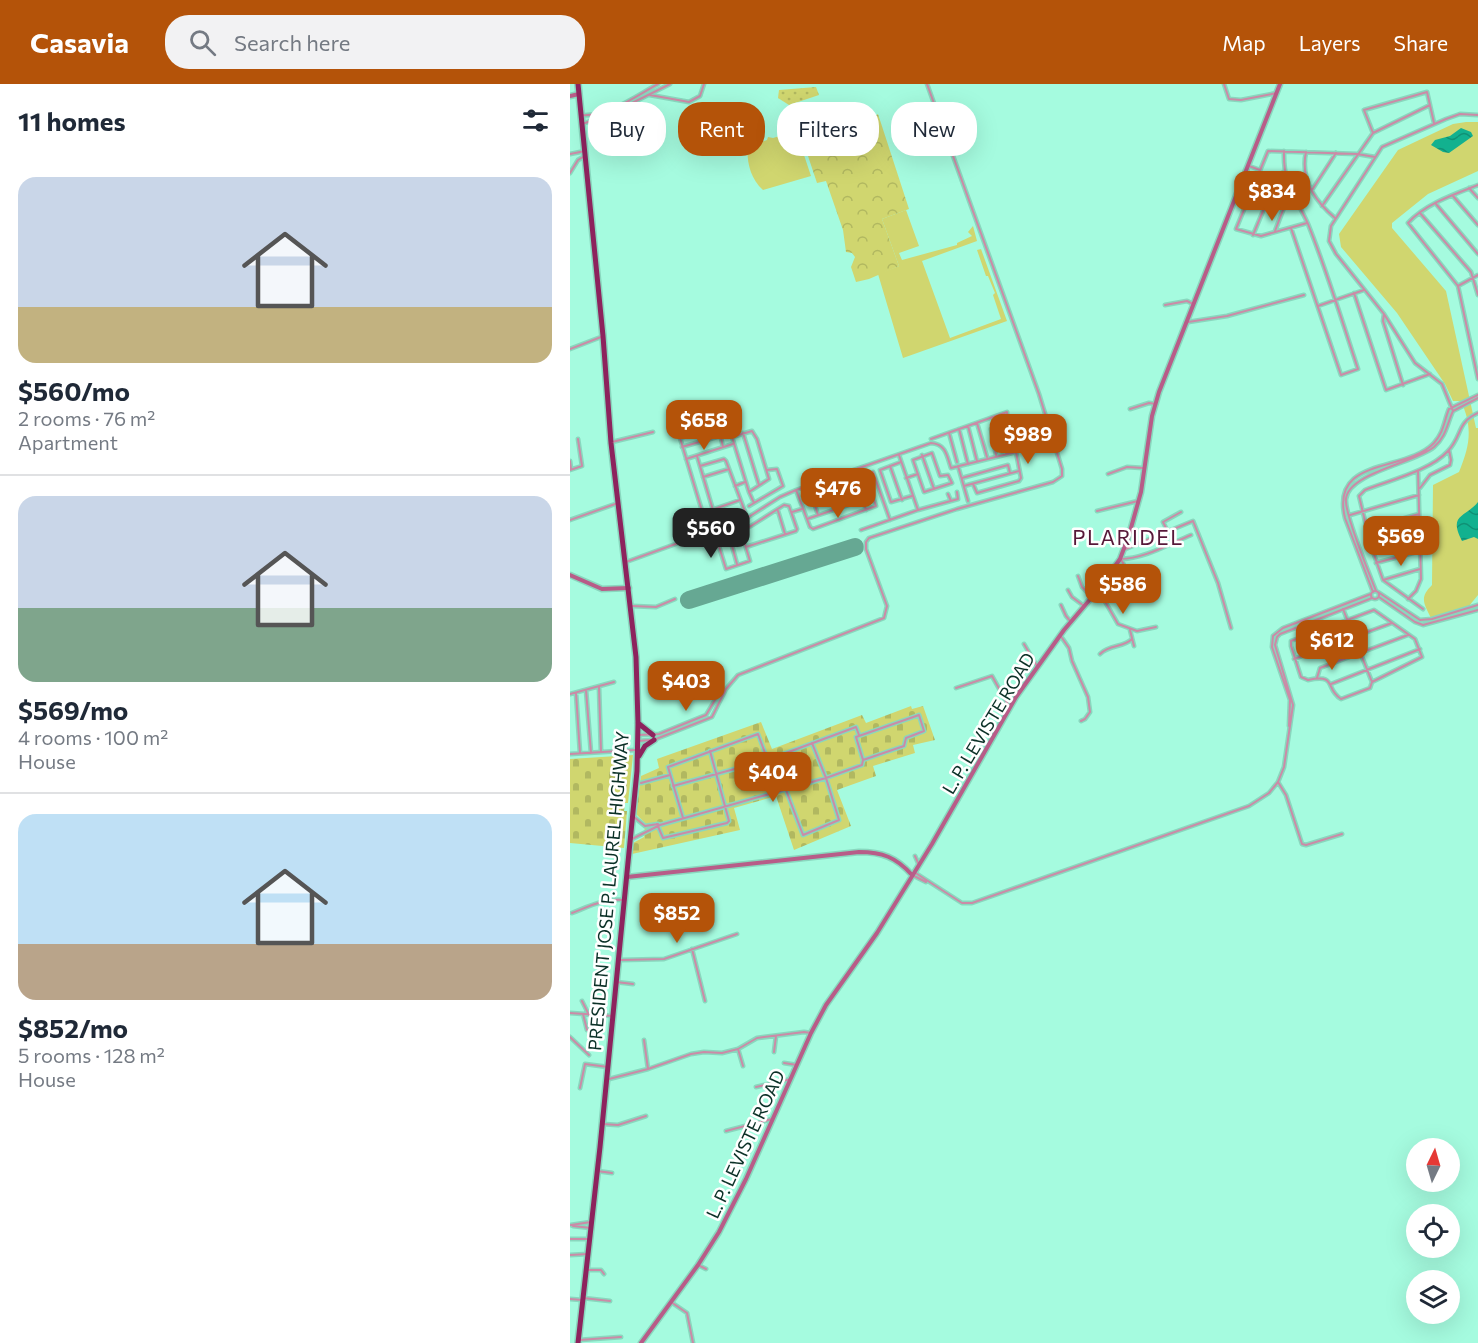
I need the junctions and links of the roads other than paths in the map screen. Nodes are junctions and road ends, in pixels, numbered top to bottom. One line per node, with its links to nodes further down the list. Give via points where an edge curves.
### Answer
1 (578, 84): 9 (highway, PRESIDENT JOSE P. LAUREL HIGHWAY)
2 (658, 84): 12 (street)
3 (670, 84): 11 (street)
4 (704, 84): 11 (street, via 700,96 689,102)
5 (927, 84): 229 (street, via 1039,394 1063,474 1053,482 869,538 866,549 887,606 884,618 738,675)
6 (1224, 84): 8 (street, via 1229,99)
7 (1280, 84): 8 (main road, L. P. LEVISTE ROAD)
8 (1277, 93): 28 (main road, L. P. LEVISTE ROAD)
9 (579, 94): 10 (main road); 15 (highway, PRESIDENT JOSE P. LAUREL HIGHWAY)
10 (570, 96)
11 (647, 96): 13 (street)
12 (632, 98): 13 (street); 15 (street, via 596,114)
13 (634, 102)
14 (1430, 105): 18 (street); 20 (street); 20 (street, via 1427,92 1364,110)
15 (581, 115): 19 (highway, PRESIDENT JOSE P. LAUREL HIGHWAY)
16 (1478, 115): 18 (street, via 1460,114)
17 (588, 122): 19 (street)
18 (1434, 123): 27 (street, via 1382,147)
19 (582, 124): 25 (highway, PRESIDENT JOSE P. LAUREL HIGHWAY)
20 (1373, 133): 26 (street)
21 (1284, 151): 22 (street); 29 (street, via 1268,152); 31 (street)
22 (1306, 152): 23 (street); 34 (street, via 1305,173)
23 (1336, 153): 26 (street); 34 (street)
24 (570, 154): 25 (street)
25 (585, 154): 30 (street); 61 (highway, PRESIDENT JOSE P. LAUREL HIGHWAY)
26 (1357, 154): 27 (street); 39 (street)
27 (1375, 158): 41 (street)
28 (1250, 166): 29 (street); 56 (main road, L. P. LEVISTE ROAD)
29 (1260, 170): 46 (street, via 1236,229)
30 (570, 172)
31 (1284, 172): 35 (street); 46 (street, via 1278,175)
32 (1478, 184): 33 (street)
33 (1469, 188): 36 (street); 37 (street)
34 (1312, 190): 39 (street)
35 (1290, 192): 42 (street); 45 (street)
36 (1453, 196): 38 (street); 43 (street)
37 (1478, 198)
38 (1436, 204): 40 (street); 47 (street)
39 (1322, 206): 41 (street)
40 (1420, 213): 49 (street); 50 (street, via 1409,225)
41 (1335, 218): 51 (street, via 1329,233 1331,246)
42 (1307, 223): 44 (street); 55 (street)
43 (1478, 225)
44 (1291, 228): 45 (street); 58 (street)
45 (1274, 232): 46 (street)
46 (1253, 235)
47 (1478, 254)
48 (1478, 275): 49 (street)
49 (1474, 278): 50 (street); 54 (street)
50 (1458, 286): 63 (street)
51 (1364, 290): 52 (street); 59 (street)
52 (1354, 294): 55 (street); 66 (street, via 1386,390)
53 (1304, 295): 60 (street, via 1227,316)
54 (1478, 296)
55 (1335, 300): 58 (street); 58 (street, via 1358,369 1341,375)
56 (1193, 304): 57 (street, via 1186,301); 60 (main road, L. P. LEVISTE ROAD)
57 (1166, 305)
58 (1318, 306)
59 (1384, 314): 64 (street, via 1415,363); 66 (street)
60 (1185, 322): 70 (main road, L. P. LEVISTE ROAD)
61 (603, 336): 62 (street); 85 (highway, PRESIDENT JOSE P. LAUREL HIGHWAY)
62 (570, 349)
63 (1476, 361): 65 (street)
64 (1430, 374): 66 (street); 68 (street, via 1442,384)
65 (1478, 379)
66 (1403, 385)
67 (1478, 397): 69 (street); 73 (street)
68 (1447, 398): 69 (street); 71 (street)
69 (1457, 403): 71 (street)
70 (1156, 404): 72 (street); 107 (main road, L. P. LEVISTE ROAD)
71 (1451, 407): 73 (street); 164 (street, via 1441,433 1427,449 1374,468 1349,483 1343,498)
72 (1130, 409)
73 (1453, 411): 162 (street, via 1446,432 1433,448 1352,486 1346,498)
74 (1478, 412): 89 (street, via 1463,421)
75 (1008, 421): 76 (street, via 1007,412); 90 (street, via 1008,432 1003,435); 95 (street, via 991,429)
76 (977, 423): 77 (street); 97 (street)
77 (968, 426): 78 (street); 100 (street)
78 (958, 429): 81 (street); 93 (street)
79 (653, 432): 85 (street)
80 (742, 433): 86 (street, via 732,437); 110 (street, via 755,433); 123 (street)
81 (949, 433): 84 (street); 96 (street)
82 (720, 436): 87 (street); 87 (street, via 719,429 714,427 680,438); 88 (street)
83 (578, 439): 109 (street, via 582,466)
84 (931, 439)
85 (611, 442): 143 (highway, PRESIDENT JOSE P. LAUREL HIGHWAY)
86 (733, 444): 88 (street); 121 (street)
87 (682, 447): 98 (street)
88 (723, 447): 94 (street)
89 (1449, 450): 112 (street); 126 (street, via 1450,465 1430,475)
90 (1006, 453): 95 (street); 111 (street, via 1016,452)
91 (898, 454): 101 (street); 106 (street, via 936,443 945,449 951,468); 129 (street)
92 (922, 455): 115 (street, via 913,460); 128 (street); 128 (street, via 932,453 940,476 948,475 952,483)
93 (965, 455): 96 (street); 103 (street)
94 (697, 456): 98 (street); 104 (street)
95 (996, 456): 97 (street)
96 (956, 458): 102 (street)
97 (987, 458): 100 (street)
98 (686, 459): 158 (street)
99 (570, 461): 109 (street)
100 (977, 461): 103 (street)
101 (901, 462): 105 (street); 119 (street)
102 (957, 462)
103 (968, 464): 106 (street)
104 (700, 466): 108 (street, via 724,459); 117 (street)
105 (890, 466): 138 (street); 138 (street, via 880,470 892,502)
106 (958, 466): 120 (street)
107 (1144, 468): 116 (street, via 1127,467); 142 (main road, L. P. LEVISTE ROAD)
108 (729, 469): 117 (street); 124 (street)
109 (571, 470)
110 (766, 470): 123 (street, via 769,479); 144 (street, via 777,469 783,486)
111 (1019, 471): 114 (street); 122 (street, via 1019,481 977,493)
112 (1418, 471): 126 (street); 155 (street, via 1361,492)
113 (873, 472): 167 (street)
114 (1010, 473): 120 (street, via 1008,465); 122 (street)
115 (918, 474): 119 (street); 128 (street, via 924,492)
116 (1108, 474)
117 (703, 477): 150 (street)
118 (855, 478): 127 (street); 145 (street, via 812,494); 152 (street, via 866,476 876,505)
119 (906, 478): 134 (street)
120 (962, 478): 125 (street)
121 (745, 482): 124 (street); 130 (street)
122 (973, 484): 125 (street)
123 (759, 485): 130 (street)
124 (735, 486): 136 (street)
125 (964, 486): 141 (street)
126 (1420, 488): 133 (street)
127 (859, 489): 137 (street); 145 (street)
128 (934, 489)
129 (796, 490): 149 (street); 163 (street)
130 (749, 492): 144 (street)
131 (957, 492): 140 (street, via 958,499)
132 (948, 494): 140 (street)
133 (1419, 495): 155 (street); 160 (street)
134 (912, 496): 138 (street); 153 (street)
135 (938, 497): 146 (street)
136 (740, 500): 150 (street); 163 (street)
137 (863, 500): 152 (street); 161 (street)
138 (902, 500)
139 (928, 500): 148 (street)
140 (951, 501): 146 (street)
141 (968, 501)
142 (1138, 501): 154 (street); 178 (main road, L. P. LEVISTE ROAD)
143 (618, 503): 166 (street); 181 (highway, PRESIDENT JOSE P. LAUREL HIGHWAY)
144 (754, 503): 147 (street)
145 (815, 504): 161 (street)
146 (941, 504): 148 (street)
147 (749, 506)
148 (930, 507): 153 (street)
149 (802, 509): 156 (street); 165 (street)
150 (713, 510): 158 (street)
151 (777, 510): 156 (street, via 787,504); 170 (street); 173 (street)
152 (866, 510): 165 (street, via 811,529)
153 (917, 510): 167 (street)
154 (1097, 511)
155 (1361, 511): 162 (street); 168 (street)
156 (792, 512): 173 (street, via 798,529)
157 (1181, 512): 171 (street, via 1163,522)
158 (703, 513): 159 (street, via 708,524)
159 (737, 513)
160 (1420, 513): 168 (street); 172 (street)
161 (819, 515): 165 (street)
162 (1349, 516): 164 (street); 192 (street)
163 (747, 518): 181 (street)
164 (1345, 518): 192 (street)
165 (807, 519)
166 (570, 520)
167 (890, 520): 169 (street)
168 (1367, 529): 176 (street)
169 (861, 530)
170 (741, 531): 174 (street); 177 (street)
171 (1168, 532): 178 (street); 209 (street, via 1193,521)
172 (1420, 532): 176 (street); 179 (street)
173 (785, 534): 177 (street)
174 (729, 535): 183 (street); 183 (street, via 717,542 725,568)
175 (1191, 536): 180 (street)
176 (1371, 546): 182 (street)
177 (746, 547): 183 (street, via 750,561)
178 (1123, 550): 180 (main road, L. P. LEVISTE ROAD)
179 (1420, 551): 182 (street); 184 (street)
180 (1120, 559): 189 (street); 191 (main road, L. P. LEVISTE ROAD)
181 (626, 562): 188 (highway, PRESIDENT JOSE P. LAUREL HIGHWAY)
182 (1376, 563): 187 (street)
183 (737, 566)
184 (1420, 569): 187 (street); 196 (street, via 1421,579)
185 (570, 575): 188 (main road, via 602,589)
186 (1078, 576): 194 (street)
187 (1383, 580): 196 (street)
188 (629, 588): 200 (highway, PRESIDENT JOSE P. LAUREL HIGHWAY)
189 (1133, 588)
190 (1068, 590): 201 (street)
191 (1098, 590): 194 (main road, L. P. LEVISTE ROAD); 210 (street, via 1114,620)
192 (1374, 593): 193 (street); 193 (street); 197 (street, via 1420,620); 199 (street); 202 (street)
193 (1379, 597): 204 (street, via 1423,625)
194 (1092, 598): 201 (main road, L. P. LEVISTE ROAD)
195 (675, 599): 200 (street, via 656,607)
196 (1408, 599): 203 (street)
197 (1478, 604)
198 (1061, 605): 206 (street)
199 (1341, 605): 202 (street); 238 (street, via 1283,628 1273,636 1272,647 1290,700)
200 (631, 606): 237 (highway, PRESIDENT JOSE P. LAUREL HIGHWAY)
201 (1084, 606): 206 (main road, L. P. LEVISTE ROAD)
202 (1344, 609): 205 (street); 238 (street, via 1277,637 1275,645 1293,698)
203 (1423, 609)
204 (1478, 610)
205 (1348, 620): 207 (street, via 1374,610); 213 (street); 220 (street, via 1291,641)
206 (1071, 622): 212 (main road, L. P. LEVISTE ROAD)
207 (1392, 623): 211 (street); 213 (street)
208 (1156, 627): 210 (street)
209 (1231, 628)
210 (1130, 630): 214 (street)
211 (1409, 634): 217 (street); 218 (street)
212 (1060, 635): 221 (main road, L. P. LEVISTE ROAD); 236 (street, via 1088,697 1090,712)
213 (1354, 637): 218 (street); 220 (street)
214 (1132, 639): 216 (street); 219 (street)
215 (1024, 645): 221 (street)
216 (1134, 646)
217 (1420, 649): 222 (street); 225 (street, via 1422,657 1416,662)
218 (1360, 653): 222 (street); 223 (street, via 1320,668)
219 (1100, 654)
220 (1294, 659): 223 (street, via 1303,678)
221 (1037, 666): 235 (main road, L. P. LEVISTE ROAD)
222 (1367, 670): 225 (street); 226 (street)
223 (1317, 678): 226 (street)
224 (614, 682): 227 (street)
225 (1372, 682): 226 (street, via 1370,688 1341,699)
226 (1330, 684)
227 (599, 687): 230 (street); 245 (street)
228 (956, 688): 235 (street, via 992,676)
229 (726, 689): 233 (street); 234 (street)
230 (586, 690): 231 (street); 247 (street)
231 (576, 693): 232 (street); 246 (street)
232 (570, 694)
233 (714, 703): 234 (street); 240 (street, via 705,716)
234 (719, 706): 240 (street, via 712,717)
235 (1010, 708): 269 (main road, L. P. LEVISTE ROAD)
236 (1081, 721)
237 (638, 723): 240 (highway); 241 (highway, PRESIDENT JOSE P. LAUREL HIGHWAY)
238 (1290, 729): 255 (street)
239 (859, 735): 242 (street, via 856,728); 251 (street, via 855,738); 251 (street, via 918,714 925,729 906,738 904,746)
240 (653, 737): 241 (street); 241 (street); 249 (highway)
241 (638, 738): 243 (highway, PRESIDENT JOSE P. LAUREL HIGHWAY)
242 (812, 743): 250 (street); 254 (street)
243 (638, 750): 245 (street); 249 (highway, PRESIDENT JOSE P. LAUREL HIGHWAY)
244 (710, 751): 250 (street, via 758,734); 252 (street, via 670,765); 253 (street)
245 (601, 752): 247 (street)
246 (580, 753): 247 (street); 248 (street)
247 (591, 753)
248 (570, 754)
249 (638, 757): 261 (highway, PRESIDENT JOSE P. LAUREL HIGHWAY)
250 (767, 760): 253 (street); 259 (street)
251 (863, 760): 254 (street, via 862,765)
252 (670, 775): 256 (street); 257 (street)
253 (715, 775): 257 (street); 260 (street)
254 (826, 778): 258 (street); 258 (street, via 839,820 803,835)
255 (1278, 782): 266 (street, via 1302,844); 270 (street, via 1249,806 978,902 962,903)
256 (641, 783)
257 (672, 787): 262 (street)
258 (786, 789): 259 (street)
259 (779, 791): 260 (street)
260 (725, 807): 262 (street); 264 (street, via 727,824 663,838)
261 (632, 816): 263 (street); 267 (highway, PRESIDENT JOSE P. LAUREL HIGHWAY)
262 (683, 818): 264 (street)
263 (643, 824): 264 (street); 265 (street)
264 (659, 826): 265 (street)
265 (643, 832): 267 (street)
266 (1342, 834)
267 (630, 840): 271 (highway, PRESIDENT JOSE P. LAUREL HIGHWAY)
268 (915, 856): 269 (street)
269 (919, 865): 270 (main road, L. P. LEVISTE ROAD)
270 (912, 873): 271 (main road, via 888,856 859,852); 286 (main road, L. P. LEVISTE ROAD)
271 (626, 877): 272 (highway, PRESIDENT JOSE P. LAUREL HIGHWAY)
272 (624, 900): 273 (street, via 611,899); 276 (highway, PRESIDENT JOSE P. LAUREL HIGHWAY)
273 (572, 913)
274 (737, 934): 275 (street)
275 (692, 949): 276 (street, via 664,959); 280 (street)
276 (618, 960): 277 (highway, PRESIDENT JOSE P. LAUREL HIGHWAY)
277 (616, 982): 278 (street); 284 (highway, PRESIDENT JOSE P. LAUREL HIGHWAY)
278 (633, 984)
279 (582, 1001): 283 (street)
280 (705, 1001)
281 (570, 1013): 282 (street)
282 (583, 1014): 283 (street); 285 (street)
283 (590, 1015): 284 (street)
284 (613, 1016): 296 (highway, PRESIDENT JOSE P. LAUREL HIGHWAY)
285 (587, 1030)
286 (811, 1033): 287 (street); 294 (main road, L. P. LEVISTE ROAD)
287 (776, 1036): 290 (street, via 757,1038); 291 (street)
288 (570, 1037): 292 (street)
289 (644, 1041): 297 (street)
290 (738, 1049): 295 (street); 297 (street, via 699,1053)
291 (774, 1052)
292 (589, 1054)
293 (784, 1063): 294 (street)
294 (797, 1065): 298 (main road, L. P. LEVISTE ROAD)
295 (743, 1066)
296 (608, 1067): 299 (highway, PRESIDENT JOSE P. LAUREL HIGHWAY); 301 (street, via 585,1064)
297 (648, 1069): 299 (street)
298 (791, 1079): 300 (street); 303 (main road, L. P. LEVISTE ROAD)
299 (606, 1080): 304 (highway, PRESIDENT JOSE P. LAUREL HIGHWAY)
300 (756, 1087)
301 (580, 1088)
302 (646, 1116): 304 (street, via 618,1125)
303 (774, 1118): 305 (street); 314 (main road, L. P. LEVISTE ROAD, via 719,1232)
304 (602, 1124): 306 (highway, PRESIDENT JOSE P. LAUREL HIGHWAY)
305 (726, 1131)
306 (597, 1171): 307 (street); 309 (highway, PRESIDENT JOSE P. LAUREL HIGHWAY)
307 (612, 1173)
308 (570, 1225): 309 (street); 309 (street)
309 (591, 1225): 311 (highway, PRESIDENT JOSE P. LAUREL HIGHWAY)
310 (570, 1239): 311 (street)
311 (590, 1239): 312 (highway, PRESIDENT JOSE P. LAUREL HIGHWAY)
312 (588, 1254): 313 (street); 316 (highway, PRESIDENT JOSE P. LAUREL HIGHWAY)
313 (570, 1255)
314 (698, 1265): 315 (street); 321 (main road, L. P. LEVISTE ROAD)
315 (706, 1269)
316 (586, 1270): 317 (street, via 601,1270); 319 (highway, PRESIDENT JOSE P. LAUREL HIGHWAY)
317 (604, 1274)
318 (570, 1299): 319 (street)
319 (583, 1299): 320 (street); 323 (highway, PRESIDENT JOSE P. LAUREL HIGHWAY)
320 (610, 1301)
321 (671, 1302): 324 (main road, L. P. LEVISTE ROAD); 325 (street, via 687,1313)
322 (621, 1337): 323 (street)
323 (578, 1341)
324 (641, 1343)
325 (693, 1343)

